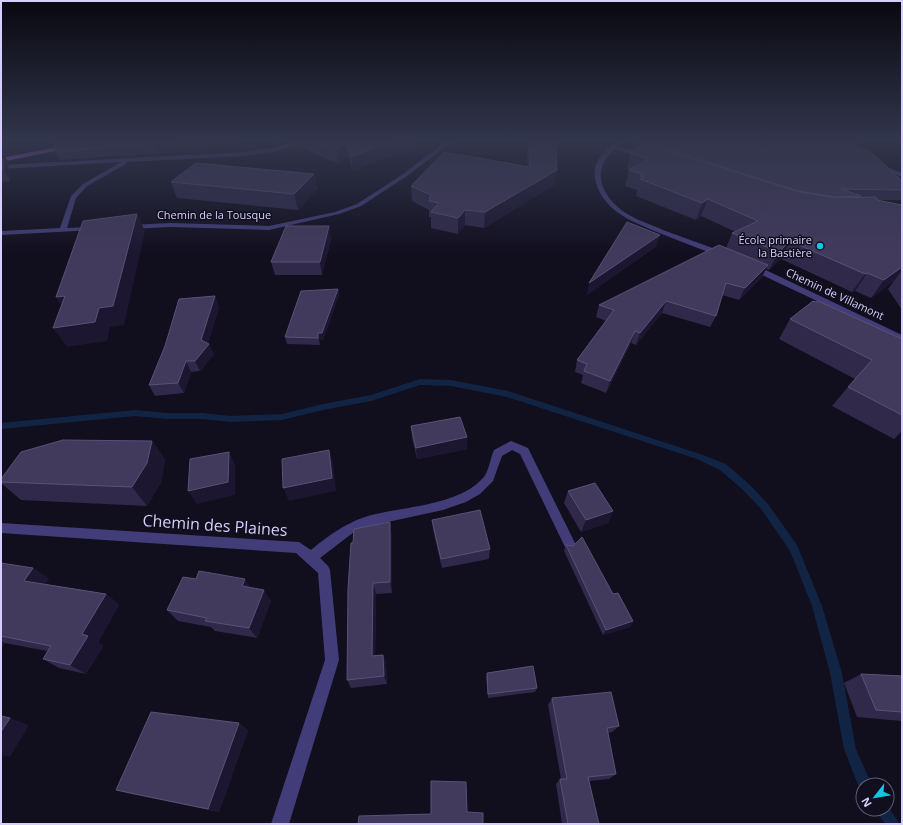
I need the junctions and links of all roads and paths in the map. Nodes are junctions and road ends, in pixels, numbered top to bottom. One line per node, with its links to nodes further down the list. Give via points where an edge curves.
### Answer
1 (97, 178): 6 (street, via 73,197)
2 (401, 178): 4 (street, Chemin de la Tousque, via 359,205 315,219 269,228 170,225)
3 (599, 178): 8 (street, via 613,206 624,214)
4 (124, 227)
5 (101, 228): 6 (street)
6 (63, 230): 7 (street)
7 (1, 233)
8 (726, 257)
9 (741, 262): 10 (street, Chemin de Villamont)
10 (902, 338)
11 (1, 528): 13 (street, Chemin des Plaines, via 299,548)
12 (570, 545): 13 (street, via 524,451 512,446 498,453 488,481 476,493 350,528)
13 (311, 558): 14 (street, Chemin des Plaines, via 324,570 332,660)
14 (280, 824)

